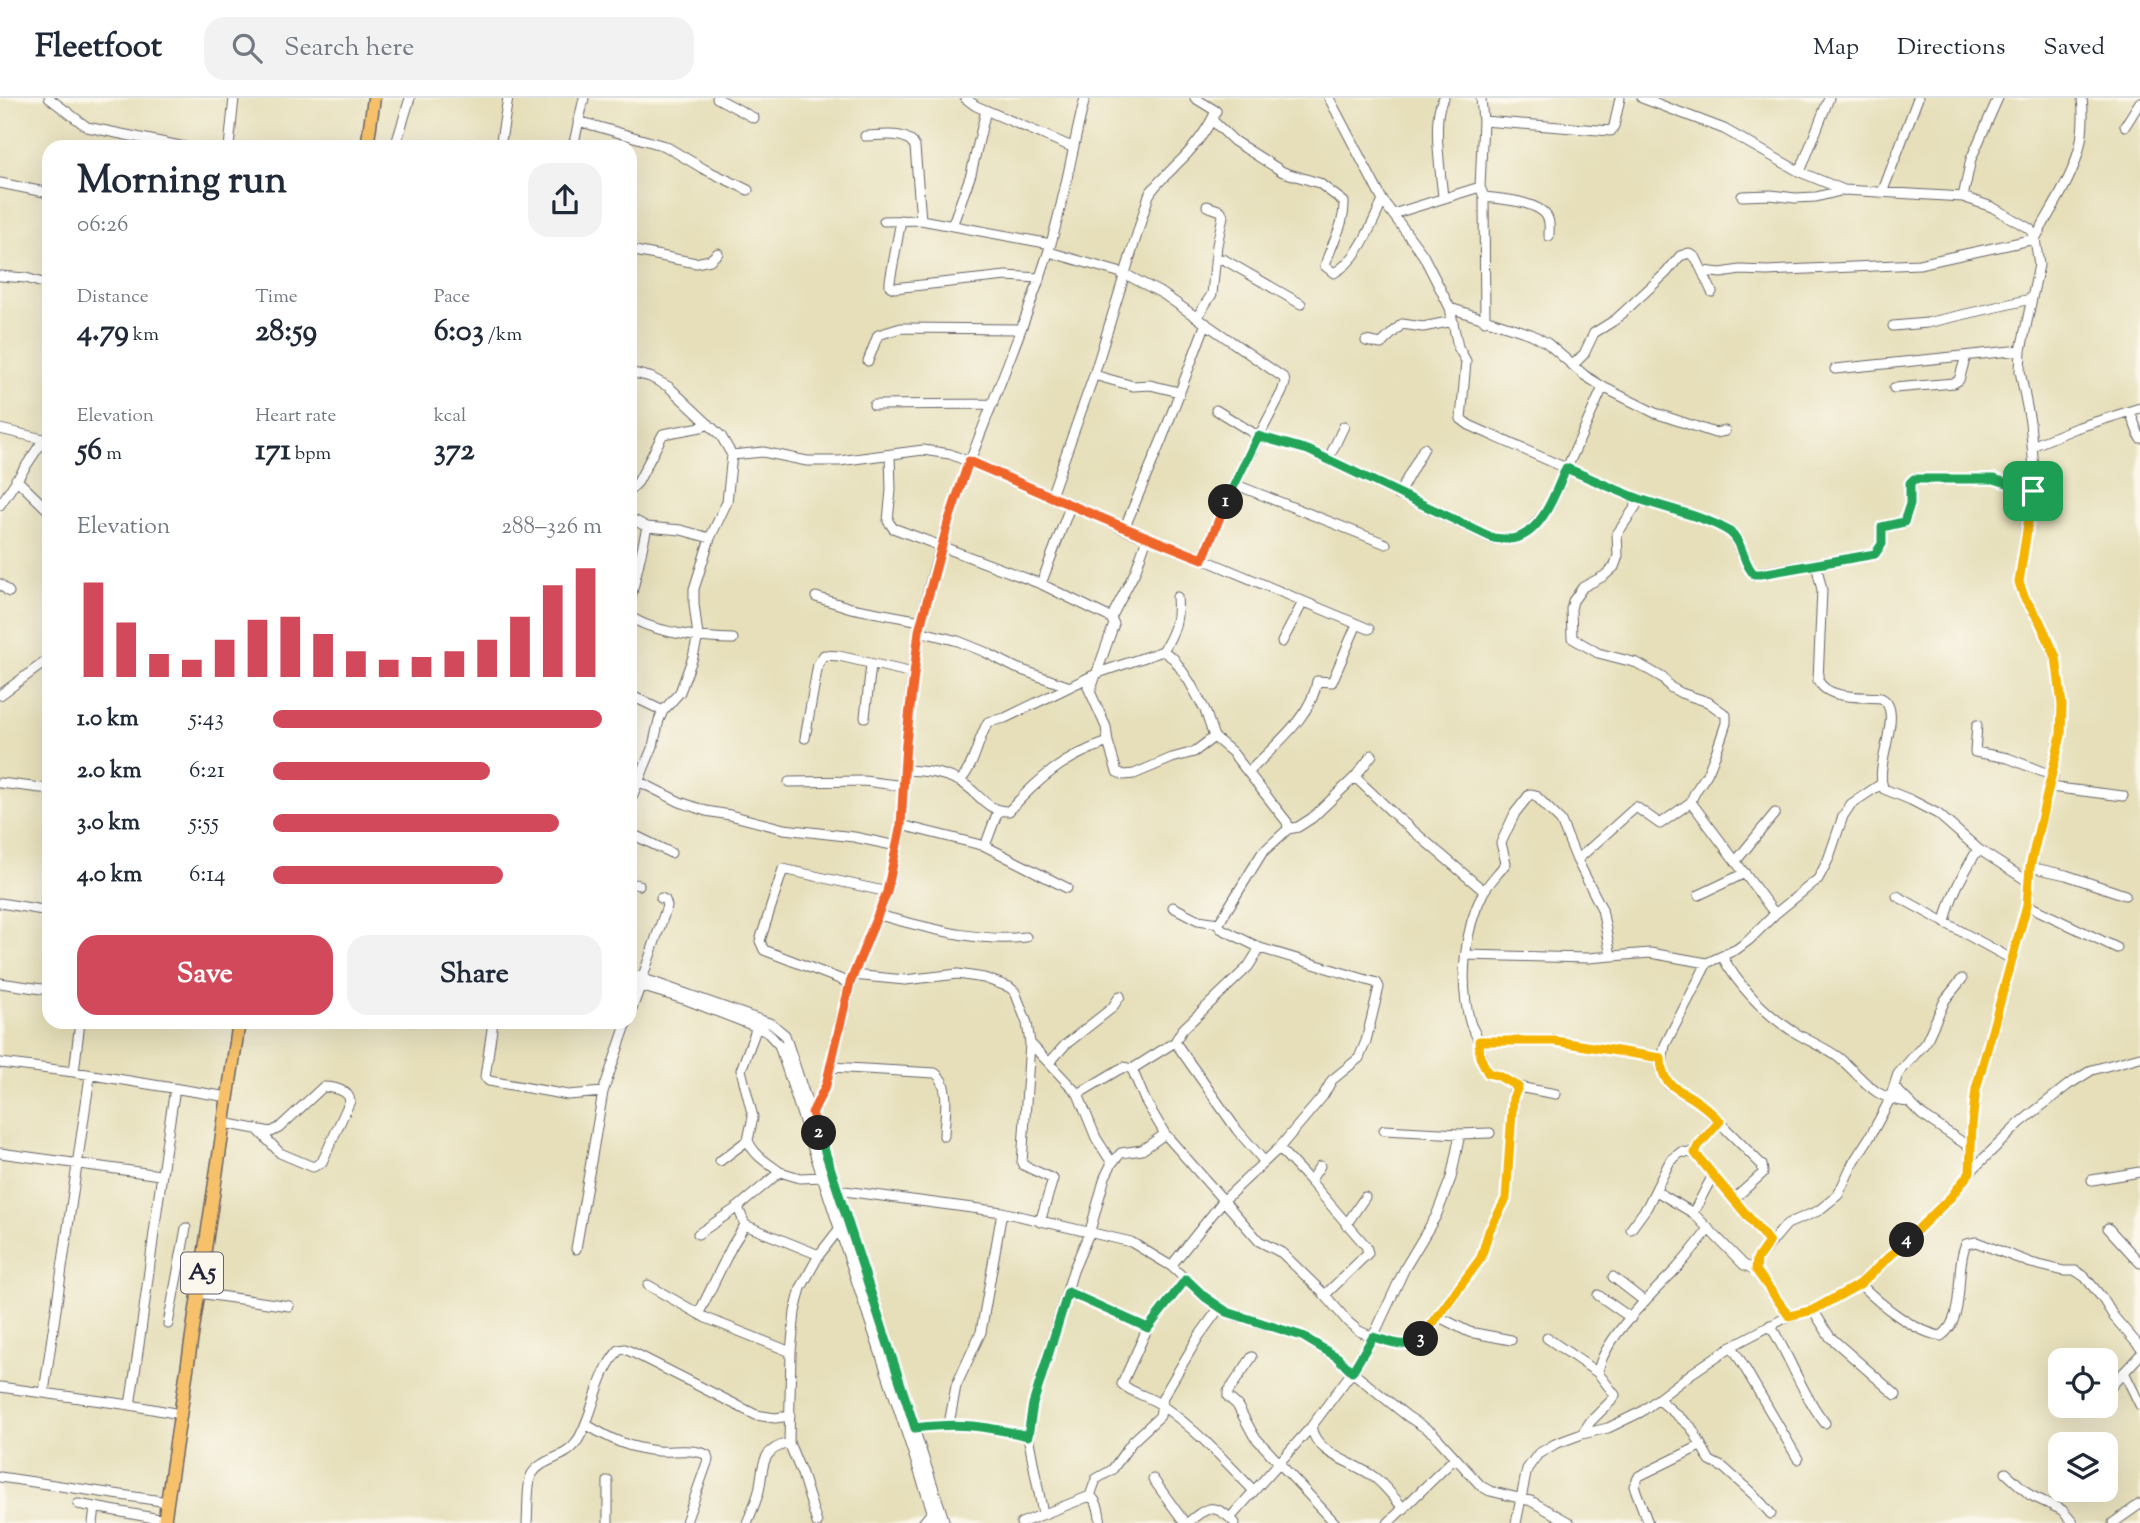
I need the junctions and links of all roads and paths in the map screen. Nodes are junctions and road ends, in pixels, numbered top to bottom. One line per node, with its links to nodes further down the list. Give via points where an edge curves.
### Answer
1 (48, 98): 28 (street, via 87,127)
2 (234, 98): 29 (street)
3 (374, 98): 30 (highway)
4 (410, 98): 31 (street)
5 (508, 98): 32 (street)
6 (584, 98): 24 (street)
7 (717, 98): 22 (street)
8 (965, 98): 21 (street)
9 (1085, 98): 34 (street)
10 (1195, 98): 23 (street, via 1216,111)
11 (1329, 98): 45 (street)
12 (1444, 98): 43 (street, via 1438,121)
13 (1481, 98): 25 (street)
14 (1620, 98): 25 (street, via 1611,131)
15 (1642, 98): 35 (street, via 1724,129)
16 (1829, 98): 35 (street)
17 (1918, 98): 41 (street)
18 (1998, 98): 44 (street, via 1970,159)
19 (2082, 98): 53 (street, via 2082,147)
20 (2140, 102): 26 (street)
21 (986, 110): 34 (street); 51 (street, via 971,174)
22 (754, 118)
23 (1212, 120): 45 (street, via 1234,141 1283,172 1319,183 1344,202 1340,231 1325,265 1334,273 1356,254); 59 (street, via 1149,195)
24 (579, 121): 33 (street); 37 (street, via 665,146)
25 (1483, 121): 40 (street)
26 (2125, 126)
27 (865, 136): 49 (street, via 912,140)
28 (137, 140)
29 (230, 140)
30 (369, 140)
31 (397, 140)
32 (501, 140)
33 (575, 140)
34 (1072, 146): 54 (street)
35 (1800, 172): 38 (street)
36 (0, 183): 39 (street)
37 (748, 190)
38 (1844, 190): 41 (street); 42 (street, via 1816,197)
39 (42, 192)
40 (1482, 192): 43 (street); 52 (street, via 1540,210 1548,219); 69 (street)
41 (1882, 192): 44 (street)
42 (1742, 196)
43 (1443, 197): 47 (street)
44 (1962, 197): 53 (street, via 2017,220)
45 (1383, 201): 47 (street)
46 (1206, 206): 57 (street, via 1223,216)
47 (1393, 214): 66 (street, via 1423,255)
48 (901, 220): 49 (street); 50 (street); 61 (street, via 890,281 894,288 1006,276)
49 (921, 220): 51 (street)
50 (884, 221)
51 (952, 226): 54 (street)
52 (1549, 236)
53 (2035, 239): 58 (street, via 1919,264); 64 (street, via 2039,265)
54 (1050, 248): 59 (street); 61 (street)
55 (637, 251): 56 (street, via 696,263)
56 (718, 253)
57 (1215, 261): 65 (street, via 1223,259); 67 (street, via 1212,294)
58 (1703, 271): 63 (street); 77 (street, via 1689,253 1680,256 1615,320 1594,333)
59 (1125, 274): 67 (street); 80 (street)
60 (0, 276): 62 (street)
61 (1039, 278): 72 (street)
62 (42, 283)
63 (1712, 292)
64 (2031, 299): 71 (street, via 1927,323); 74 (street)
65 (1301, 304)
66 (1450, 308): 68 (street); 69 (street)
67 (1197, 317): 70 (street)
68 (1453, 321): 73 (street, via 1423,327 1402,324 1385,343); 103 (street, via 1466,361 1461,419)
69 (1485, 321): 77 (street, via 1531,334)
70 (1206, 323): 83 (street); 93 (street, via 1284,378 1282,392)
71 (1893, 326)
72 (1020, 329): 76 (street, via 901,328 878,335); 84 (street)
73 (1366, 341)
74 (2021, 350): 75 (street); 97 (street)
75 (1966, 356): 78 (street); 82 (street, via 1954,383)
76 (868, 361)
77 (1573, 365): 81 (street)
78 (1835, 369)
79 (637, 374): 89 (street, via 669,387)
80 (1094, 375): 83 (street); 109 (street)
81 (1602, 387): 92 (street, via 1656,413 1715,433); 103 (street)
82 (1894, 388)
83 (1179, 392): 116 (street)
84 (993, 404): 85 (street); 102 (street)
85 (874, 405)
86 (2140, 408): 88 (street)
87 (1216, 410): 93 (street)
88 (2130, 412): 94 (street); 97 (street)
89 (709, 424): 99 (street); 105 (street, via 663,434)
90 (1344, 426): 101 (street)
91 (0, 429): 95 (street)
92 (1725, 431)
93 (1258, 436): 101 (street); 106 (street)
94 (2140, 438)
95 (42, 439)
96 (42, 445): 104 (street)
97 (2032, 446): 107 (street)
98 (1424, 448): 108 (street)
99 (732, 455): 100 (street, via 764,452 807,461); 117 (street, via 727,502)
100 (890, 455): 102 (street, via 923,450); 120 (street, via 889,525)
101 (1328, 460): 108 (street)
102 (969, 461): 109 (street); 120 (street)
103 (1566, 468): 108 (street, via 1550,506 1528,532 1514,539 1493,538); 110 (street)
104 (16, 478): 111 (street); 113 (street)
105 (637, 483)
106 (1234, 484): 119 (street); 121 (street)
107 (2033, 491): 122 (street, via 1994,479 1914,479 1904,522 1882,527 1882,544 1875,554); 157 (street, via 2019,582 2056,657 2062,705)
108 (1398, 495)
109 (1051, 496): 112 (street)
110 (1636, 498): 122 (street, via 1730,533 1754,574); 169 (street, via 1636,506 1617,534 1614,567 1583,587 1573,601 1571,634 1598,653 1636,663 1670,687 1708,702 1726,715 1710,768)
111 (42, 504)
112 (1071, 504): 116 (street); 125 (street)
113 (0, 505)
114 (637, 522): 115 (street)
115 (647, 527): 117 (street); 123 (street)
116 (1124, 529): 118 (street)
117 (710, 538): 135 (street, via 694,589)
118 (1147, 538): 121 (street); 130 (street)
119 (1386, 544)
120 (941, 547): 125 (street); 133 (street)
121 (1203, 559): 129 (street)
122 (1815, 564): 163 (street, via 1822,590 1818,680 1822,688 1881,698 1890,706)
123 (637, 571)
124 (0, 584): 126 (street)
125 (1041, 584): 130 (street)
126 (9, 592)
127 (816, 597): 133 (street)
128 (1177, 597): 138 (street, via 1179,617)
129 (1303, 602): 132 (street); 137 (street)
130 (1111, 618): 142 (street, via 1114,624)
131 (637, 621): 135 (street)
132 (1357, 624): 134 (street); 156 (street, via 1332,682 1317,681 1315,695 1288,733)
133 (920, 626): 141 (street); 144 (street)
134 (1370, 629)
135 (698, 636): 136 (street); 148 (street, via 680,692)
136 (733, 639)
137 (1282, 642)
138 (1163, 651): 142 (street); 151 (street, via 1189,681)
139 (42, 664): 146 (street)
140 (871, 665): 141 (street); 149 (street); 152 (street, via 824,656 818,664)
141 (913, 673): 155 (street)
142 (1098, 673): 143 (street); 145 (street)
143 (1084, 679): 144 (street); 145 (street)
144 (1067, 686): 159 (street, via 988,722)
145 (1090, 692): 153 (street)
146 (0, 695)
147 (637, 698): 148 (street)
148 (663, 711): 160 (street)
149 (865, 717)
150 (1977, 725): 157 (street, via 1975,752 2008,758)
151 (1214, 737): 153 (street, via 1194,752 1124,775 1117,772); 156 (street)
152 (805, 738)
153 (1108, 742): 170 (street, via 1085,750 1038,779 1009,811)
154 (1372, 755): 158 (street)
155 (905, 770): 159 (street); 164 (street)
156 (1249, 772): 173 (street)
157 (2053, 776): 165 (street)
158 (1355, 777): 173 (street, via 1312,818); 187 (street)
159 (960, 781): 170 (street)
160 (640, 782): 167 (street); 175 (street, via 706,811 784,829)
161 (789, 782): 164 (street, via 864,781)
162 (0, 783): 166 (street)
163 (1881, 783): 177 (street, via 1884,789 1954,823); 197 (street, via 1851,804 1818,879)
164 (904, 786): 172 (street)
165 (2050, 787): 168 (street); 183 (street)
166 (42, 788)
167 (637, 788)
168 (2123, 796)
169 (1691, 802): 179 (street, via 1660,824 1636,807); 181 (street)
170 (998, 811): 176 (street)
171 (1776, 813): 181 (street)
172 (901, 825): 175 (street); 176 (street)
173 (1288, 828): 199 (street, via 1262,853)
174 (637, 836): 178 (street)
175 (897, 846): 188 (street)
176 (985, 846): 186 (street)
177 (1978, 849): 182 (street); 200 (street, via 1958,883)
178 (671, 853)
179 (1577, 860): 187 (street, via 1561,821 1530,794 1501,843 1506,863); 205 (street, via 1602,909)
180 (2013, 860): 182 (street)
181 (1736, 862): 184 (street)
182 (2002, 864): 185 (street)
183 (2030, 867): 185 (street); 191 (street)
184 (1745, 873): 189 (street); 197 (street)
185 (2029, 882): 194 (street)
186 (1067, 888)
187 (1484, 891): 204 (street, via 1472,920)
188 (887, 892): 198 (street); 209 (street, via 783,869 761,946)
189 (1699, 895)
190 (1897, 895): 200 (street)
191 (2126, 895)
192 (661, 898): 212 (street, via 667,906)
193 (0, 903): 196 (street)
194 (2027, 905): 203 (street); 207 (street)
195 (1173, 907): 199 (street, via 1198,920)
196 (42, 910)
197 (1776, 914): 206 (street, via 1749,940)
198 (878, 915): 201 (street, via 974,936); 209 (street)
199 (1219, 923): 202 (street, via 1227,933)
200 (1945, 923): 207 (street)
201 (1026, 937)
202 (1260, 948): 222 (street, via 1248,967); 250 (street, via 1379,987 1359,1058 1332,1080)
203 (2117, 948)
204 (1466, 955): 205 (street); 220 (street, via 1470,1022)
205 (1611, 956): 208 (street, via 1650,953)
206 (1722, 956): 208 (street); 238 (street, via 1745,990 1789,1029 1836,1055)
207 (2013, 960): 251 (street, via 1976,1089)
208 (1707, 963): 224 (street)
209 (852, 979): 221 (street, via 958,974 984,978 1015,992); 227 (street)
210 (1962, 979): 232 (street, via 1945,1000 1926,1042 1898,1074)
211 (0, 983): 213 (street)
212 (637, 983): 215 (street); 240 (street, via 780,1029 790,1045)
213 (42, 989)
214 (1120, 996): 225 (street)
215 (757, 1027): 249 (street, via 741,1070 752,1117); 263 (street, via 779,1045)
216 (79, 1029): 229 (street)
217 (238, 1029): 237 (highway, A5)
218 (492, 1029): 234 (street, via 485,1077 489,1082 568,1096)
219 (625, 1029): 234 (street)
220 (1479, 1041): 224 (street, via 1555,1041); 231 (street, via 1488,1073)
221 (1030, 1042): 225 (street); 275 (street, via 1023,1166 1053,1179)
222 (1175, 1042): 228 (street); 255 (street)
223 (2140, 1057): 261 (street, via 2092,1070 2068,1085)
224 (1661, 1058): 241 (street, via 1669,1085 1698,1101)
225 (1050, 1062): 235 (street)
226 (0, 1063): 229 (street)
227 (830, 1066): 240 (street); 248 (street, via 930,1070 941,1076)
228 (1132, 1069): 235 (street, via 1124,1067); 246 (street)
229 (74, 1072): 230 (street)
230 (90, 1076): 233 (street); 257 (street)
231 (1518, 1087): 236 (street); 306 (street, via 1513,1098 1506,1199 1481,1258)
232 (1894, 1087): 238 (street); 239 (street)
233 (175, 1089): 237 (street); 262 (street)
234 (603, 1092): 286 (street)
235 (1078, 1094): 256 (street)
236 (1556, 1094)
237 (228, 1097): 242 (highway, A5)
238 (1889, 1101): 239 (street); 285 (street, via 1838,1195 1818,1211 1787,1224)
239 (1908, 1102): 251 (street)
240 (812, 1113): 267 (street)
241 (1720, 1121): 252 (street); 270 (street, via 1763,1169)
242 (224, 1123): 243 (street); 290 (highway, A5)
243 (258, 1129): 243 (street, via 271,1132 279,1128 323,1087 350,1097 319,1165 313,1167 280,1153)
244 (1384, 1130): 247 (street)
245 (1490, 1133): 247 (street)
246 (1166, 1134): 256 (street, via 1142,1150 1121,1153); 271 (street)
247 (1460, 1134): 312 (street, via 1451,1178 1436,1216)
248 (944, 1136)
249 (748, 1140): 254 (street); 260 (street, via 751,1148)
250 (1279, 1148): 255 (street); 266 (street)
251 (1971, 1148): 261 (street)
252 (1693, 1151): 264 (street); 268 (street, via 1681,1152 1670,1161)
253 (0, 1153): 257 (street)
254 (720, 1161)
255 (1264, 1161): 271 (street)
256 (1112, 1163): 283 (street)
257 (77, 1165): 262 (street); 325 (street)
258 (1320, 1166): 266 (street)
259 (2140, 1171): 265 (street)
260 (780, 1172): 263 (street, via 800,1178); 272 (street)
261 (1970, 1172): 295 (street, via 1951,1197)
262 (160, 1175): 329 (street)
263 (823, 1177): 279 (street)
264 (1712, 1177): 270 (street); 274 (street)
265 (2092, 1180)
266 (1310, 1181): 277 (street)
267 (837, 1190): 273 (street); 337 (street)
268 (1656, 1191): 274 (street); 281 (street)
269 (1365, 1197): 277 (street)
270 (1734, 1199): 285 (street)
271 (1223, 1200): 291 (street); 299 (street, via 1259,1241 1282,1253)
272 (738, 1207): 276 (street); 284 (street)
273 (1002, 1212): 275 (street); 334 (street, via 981,1332 956,1386)
274 (1693, 1213): 282 (street)
275 (1040, 1222): 283 (street)
276 (745, 1225): 287 (street); 305 (street)
277 (1346, 1225): 299 (street, via 1368,1254)
278 (186, 1228): 289 (street)
279 (840, 1228): 287 (street); 357 (street)
280 (2108, 1228): 288 (street)
281 (1631, 1229)
282 (1708, 1230): 292 (street); 301 (street)
283 (1090, 1231): 291 (street, via 1131,1242); 297 (street)
284 (698, 1234)
285 (1769, 1242): 292 (street)
286 (576, 1249)
287 (819, 1255): 317 (street, via 797,1300)
288 (2138, 1259)
289 (181, 1261): 290 (street); 309 (street)
290 (203, 1264): 298 (highway, A5)
291 (1171, 1266): 294 (street)
292 (1753, 1267): 307 (street)
293 (1613, 1277): 301 (street)
294 (1186, 1279): 303 (street); 311 (street)
295 (1860, 1284): 304 (street); 316 (street, via 1879,1303 1929,1334 1941,1336 1947,1332 1956,1306 1960,1256 1966,1244 1976,1242 2031,1263 2077,1271)
296 (648, 1285): 305 (street)
297 (1068, 1292): 311 (street); 339 (street, via 1033,1404)
298 (198, 1293): 302 (street); 331 (highway, A5)
299 (1325, 1295): 312 (street, via 1348,1322)
300 (1598, 1295): 308 (street)
301 (1644, 1301): 308 (street)
302 (289, 1306)
303 (1220, 1307): 320 (street, via 1302,1336); 328 (street)
304 (1813, 1310): 307 (street); 326 (street, via 1830,1336)
305 (699, 1314): 317 (street)
306 (1437, 1316): 312 (street, via 1415,1344); 314 (street, via 1469,1332)
307 (1789, 1316): 310 (street)
308 (1631, 1318): 322 (street, via 1605,1352)
309 (168, 1324)
310 (1770, 1325): 315 (street); 333 (street)
311 (1148, 1328): 328 (street, via 1122,1384)
312 (1373, 1337): 320 (street)
313 (1547, 1338): 322 (street)
314 (1511, 1340)
315 (1732, 1346): 327 (street); 343 (street)
316 (2140, 1347)
317 (791, 1352): 332 (street)
318 (2140, 1354): 321 (street)
319 (1252, 1357): 344 (street, via 1227,1395 1254,1436)
320 (1352, 1372): 336 (street); 342 (street, via 1433,1433)
321 (2124, 1372): 323 (street); 330 (street)
322 (1598, 1373): 338 (street, via 1615,1395)
323 (2118, 1378)
324 (0, 1387): 325 (street)
325 (44, 1392): 329 (street)
326 (1896, 1395)
327 (1658, 1399): 338 (street, via 1608,1428); 341 (street, via 1691,1427)
328 (1161, 1404): 349 (street, via 1210,1445); 350 (street, via 1160,1416 1132,1441 1112,1470 1096,1479)
329 (130, 1405): 331 (street)
330 (2140, 1405)
331 (180, 1414): 352 (highway, A5)
332 (790, 1416): 335 (street, via 756,1415 625,1349 619,1350 607,1367); 340 (street)
333 (1825, 1423)
334 (949, 1424): 337 (street); 339 (street)
335 (587, 1425): 363 (street, via 568,1452 532,1474); 365 (street, via 615,1442 707,1455)
336 (1311, 1427): 344 (street); 356 (street, via 1320,1444 1376,1479)
337 (915, 1428): 370 (street)
338 (1582, 1434): 351 (street, via 1538,1454 1527,1469)
339 (1028, 1436): 358 (street)
340 (789, 1443): 366 (street, via 771,1451 762,1465); 367 (street)
341 (1700, 1446): 359 (street, via 1710,1461 1724,1468); 378 (street, via 1639,1476 1634,1486)
342 (1455, 1458): 351 (street, via 1482,1486); 356 (street)
343 (1798, 1460)
344 (1280, 1464): 349 (street); 374 (street)
345 (2006, 1473): 379 (street)
346 (0, 1477): 352 (street)
347 (1153, 1479): 373 (street)
348 (608, 1481): 364 (street)
349 (1254, 1492): 360 (street)
350 (1090, 1496): 358 (street); 372 (street)
351 (1520, 1498): 376 (street); 377 (street)
352 (168, 1502): 361 (highway, A5)
353 (78, 1504): 355 (street)
354 (2140, 1504): 380 (street)
355 (95, 1508): 361 (street); 362 (street)
356 (1404, 1509): 375 (street)
357 (932, 1512): 368 (street); 369 (street)
358 (1043, 1514): 371 (street)
359 (1771, 1514)
360 (1233, 1521): 373 (street, via 1208,1508)
361 (164, 1522)
362 (93, 1523)
363 (527, 1523)
364 (608, 1523)
365 (686, 1523)
366 (747, 1523)
367 (817, 1523)
368 (923, 1523)
369 (936, 1523)
370 (945, 1523)
371 (1021, 1523)
372 (1101, 1523)
373 (1187, 1523)
374 (1335, 1523)
375 (1388, 1523)
376 (1516, 1523)
377 (1570, 1523)
378 (1648, 1523)
379 (2073, 1523)
380 (2113, 1523)

